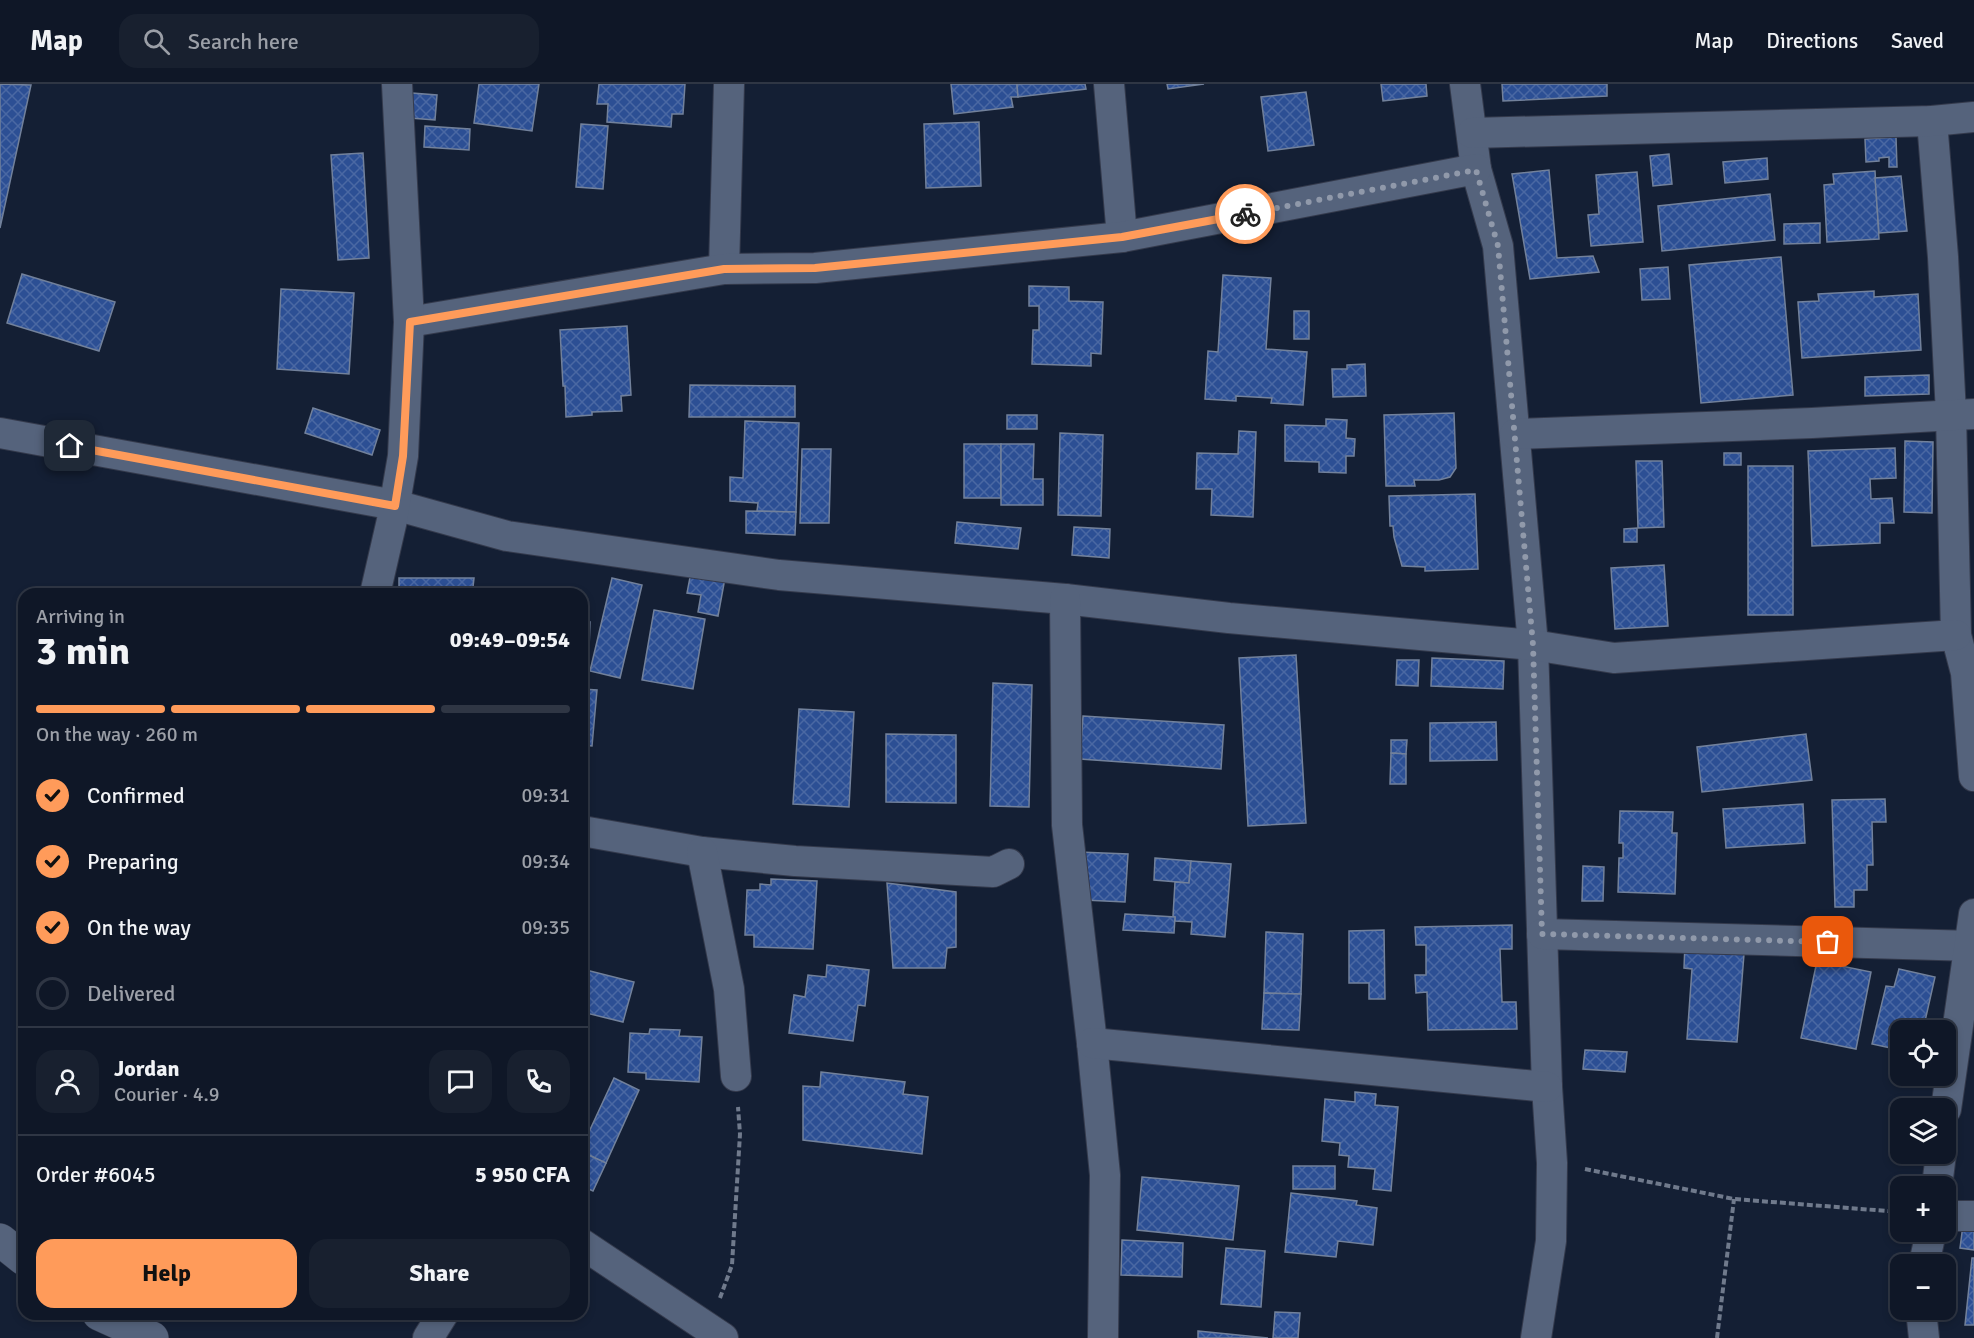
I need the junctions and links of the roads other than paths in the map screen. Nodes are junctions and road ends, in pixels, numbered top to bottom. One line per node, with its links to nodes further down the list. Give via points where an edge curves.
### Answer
1 (397, 84): 11 (street)
2 (729, 84): 10 (street)
3 (1109, 84): 9 (street)
4 (1465, 84): 7 (street)
5 (1974, 117): 6 (street)
6 (1932, 121): 7 (street); 12 (street, via 1943,257)
7 (1472, 134): 8 (street)
8 (1476, 170): 9 (street); 14 (street, via 1498,246)
9 (1122, 237): 10 (street, via 815,268)
10 (724, 269): 11 (street)
11 (410, 322): 15 (street, via 403,456)
12 (1963, 414): 14 (street); 18 (street)
13 (0, 434): 15 (street)
14 (1515, 434): 19 (street)
15 (395, 506): 16 (street); 17 (street, via 507,536 767,573)
16 (376, 588)
17 (1065, 599): 19 (street); 28 (street, via 1067,825)
18 (1956, 635): 19 (street, via 1614,658); 20 (street)
19 (1533, 645): 26 (street)
20 (1970, 673): 21 (street)
21 (1974, 776)
22 (588, 832): 23 (street)
23 (702, 852): 24 (street, via 993,872); 29 (street, via 729,988)
24 (1009, 864)
25 (1974, 914): 27 (street)
26 (1542, 934): 27 (street); 30 (street)
27 (1972, 946): 31 (street)
28 (1092, 1043): 30 (street); 43 (street, via 1105,1174)
29 (736, 1076)
30 (1547, 1087): 44 (street, via 1552,1163 1551,1241)
31 (1947, 1098)
32 (1956, 1215): 33 (street)
33 (1974, 1216)
34 (0, 1240): 36 (street)
35 (588, 1248): 41 (street)
36 (18, 1254)
37 (115, 1320): 40 (street)
38 (439, 1320): 42 (street)
39 (1922, 1320): 45 (street)
40 (142, 1330)
41 (716, 1334)
42 (428, 1338)
43 (1103, 1338)
44 (1536, 1338)
45 (1924, 1338)

